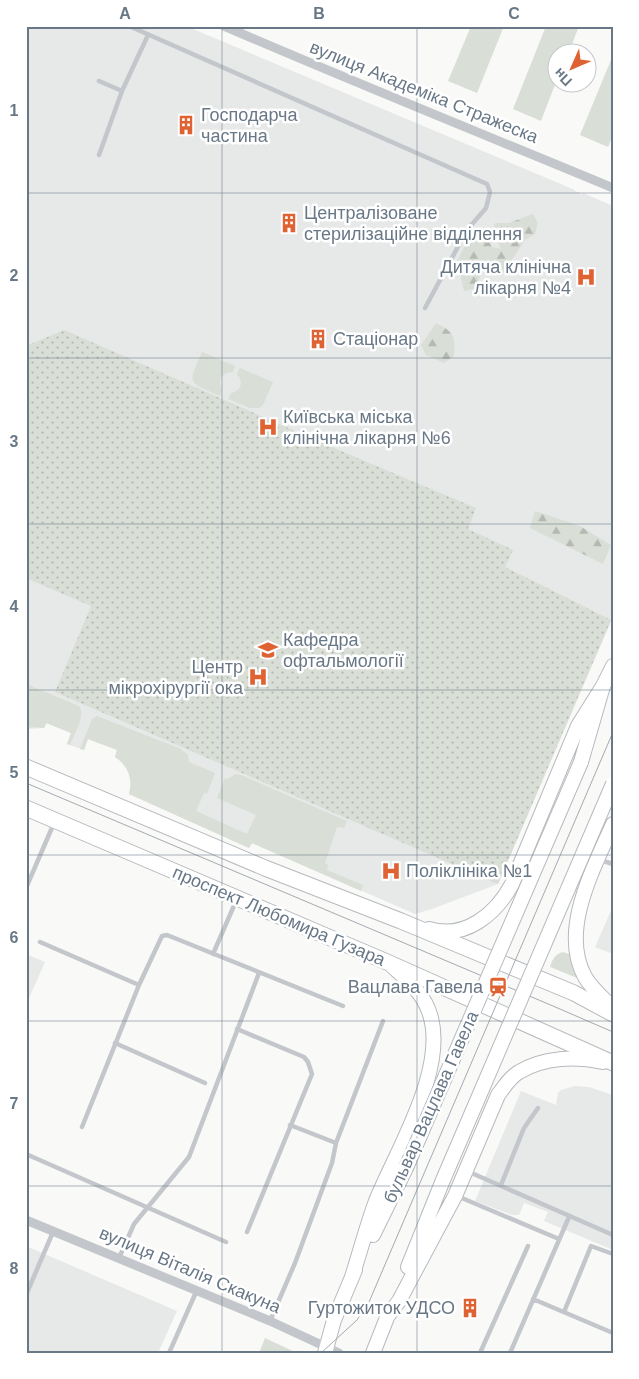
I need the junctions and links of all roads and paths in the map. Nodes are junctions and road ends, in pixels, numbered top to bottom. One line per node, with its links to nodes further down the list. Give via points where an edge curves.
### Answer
1 (129, 26): 3 (lane)
2 (224, 26): 7 (street, вулиця Академіка Стражеска)
3 (148, 35): 5 (lane); 8 (lane, via 486,184 490,192 486,208 467,230)
4 (99, 81): 5 (lane)
5 (122, 90): 6 (lane)
6 (100, 155)
7 (613, 188)
8 (425, 308)
9 (613, 666): 10 (main road, бульвар Вацлава Гавела)
10 (604, 686): 20 (main road, via 578,726 505,898 485,918 447,932); 53 (main road, бульвар Вацлава Гавела, bridge, via 580,762 406,1168)
11 (26, 767): 20 (main road)
12 (613, 784): 58 (main road, bridge)
13 (26, 808): 14 (main road, проспект Любомира Гузара)
14 (55, 820): 18 (lane); 19 (main road, проспект Любомира Гузара)
15 (612, 826): 16 (main road)
16 (598, 860): 17 (lane); 27 (main road, via 579,910 576,951 584,976)
17 (613, 864)
18 (26, 888)
19 (238, 898): 22 (lane); 23 (main road, проспект Любомира Гузара)
20 (401, 921): 28 (main road, via 574,993)
21 (40, 942): 25 (lane)
22 (213, 954): 24 (lane); 25 (lane, via 167,935 162,936)
23 (387, 962): 32 (main road, проспект Любомира Гузара); 53 (main road, via 420,994 429,1010 434,1054 424,1092 376,1202)
24 (259, 973): 26 (lane); 30 (lane)
25 (139, 985): 31 (lane)
26 (343, 1006)
27 (613, 1008)
28 (613, 1014)
29 (383, 1021): 37 (lane)
30 (237, 1029): 35 (lane, via 308,1062 312,1074); 42 (lane, via 189,1157)
31 (115, 1043): 33 (lane); 36 (lane)
32 (613, 1064): 39 (main road, via 566,1059 534,1065 518,1073 498,1095)
33 (205, 1083)
34 (538, 1108): 40 (lane, via 524,1128)
35 (290, 1125): 37 (lane); 46 (lane)
36 (82, 1127)
37 (336, 1143): 59 (lane, via 332,1163 295,1263)
38 (26, 1154): 42 (lane)
39 (466, 1171): 40 (lane); 41 (main road)
40 (501, 1185): 43 (lane)
41 (455, 1196): 48 (lane); 58 (main road, via 399,1301)
42 (147, 1208): 49 (lane); 52 (lane, via 132,1227)
43 (569, 1217): 47 (lane); 48 (lane)
44 (26, 1220): 45 (street, вулиця Віталія Скакуна)
45 (53, 1232): 52 (street, вулиця Віталія Скакуна); 55 (lane)
46 (246, 1232)
47 (613, 1235)
48 (559, 1239): 56 (lane)
49 (226, 1242)
50 (528, 1246): 64 (lane)
51 (613, 1254): 57 (lane, via 591,1246)
52 (119, 1258): 54 (street, вулиця Віталія Скакуна)
53 (352, 1277): 61 (main road, бульвар Вацлава Гавела, via 334,1320)
54 (197, 1290): 59 (street, вулиця Віталія Скакуна); 62 (lane)
55 (26, 1295)
56 (533, 1299): 57 (lane); 65 (lane)
57 (564, 1312): 60 (lane)
58 (387, 1317): 63 (main road)
59 (270, 1321): 61 (street, вулиця Віталія Скакуна)
60 (613, 1333)
61 (330, 1351)
62 (169, 1353)
63 (373, 1353)
64 (480, 1353)
65 (510, 1353)

